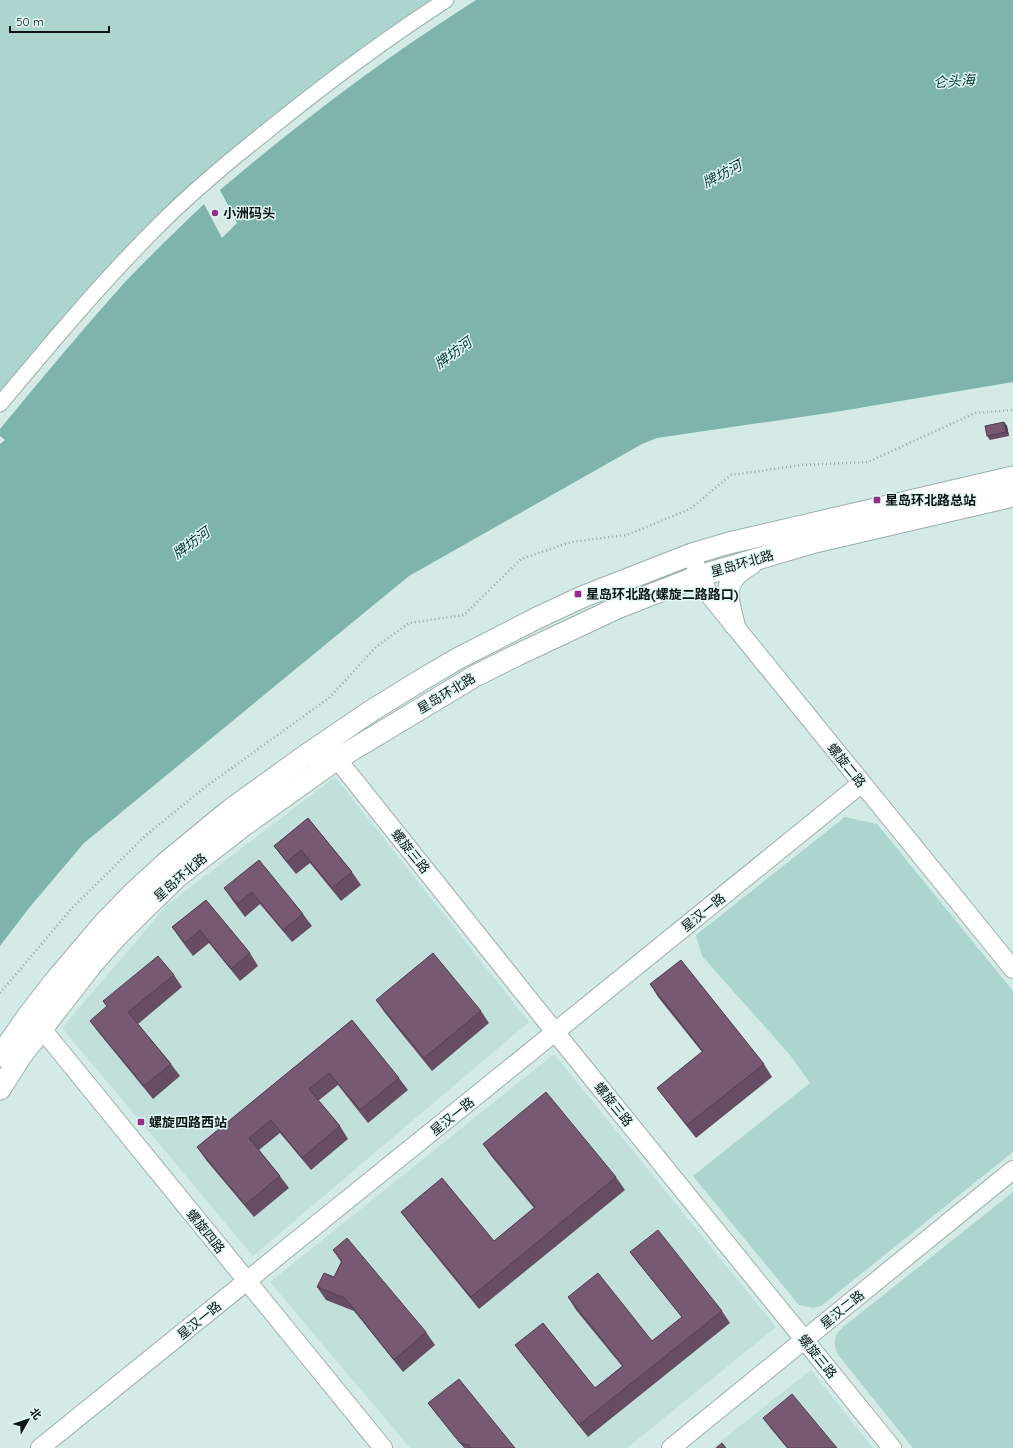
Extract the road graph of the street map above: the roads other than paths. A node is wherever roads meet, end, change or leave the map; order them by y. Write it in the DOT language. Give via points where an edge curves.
graph roads {
  1 [pos="446,0"];
  2 [pos="0,404"];
  3 [pos="1013,477"];
  4 [pos="1013,496"];
  5 [pos="692,554"];
  6 [pos="765,556"];
  7 [pos="699,576"];
  8 [pos="734,624"];
  9 [pos="337,759"];
  10 [pos="862,783"];
  11 [pos="1013,969"];
  12 [pos="34,1023"];
  13 [pos="555,1032"];
  14 [pos="0,1056"];
  15 [pos="0,1088"];
  16 [pos="1013,1170"];
  17 [pos="247,1282"];
  18 [pos="805,1339"];
  19 [pos="40,1448"];
  20 [pos="383,1448"];
  21 [pos="671,1448"];
  22 [pos="892,1448"];
  1 -- 2 [label="street" via="346,69 200,187 116,269"];
  3 -- 5 [label="main road, 星岛环北路" via="729,543"];
  4 -- 6 [label="main road, 星岛环北路"];
  5 -- 7 [label="street, 螺旋二路"];
  5 -- 12 [label="main road, 星岛环北路" via="582,597 463,656 378,707 302,758 230,810 133,893 54,982"];
  6 -- 7 [label="main road, 星岛环北路"];
  6 -- 8 [label="main road" via="740,570 733,577 728,602"];
  7 -- 8 [label="street, 螺旋二路" via="711,597"];
  7 -- 9 [label="main road, 星岛环北路" via="617,608 468,680"];
  8 -- 10 [label="street, 螺旋二路"];
  9 -- 12 [label="main road, 星岛环北路" via="176,878 118,935 68,994"];
  9 -- 13 [label="street, 螺旋三路"];
  10 -- 11 [label="street, 螺旋二路"];
  10 -- 13 [label="street, 星汉一路"];
  12 -- 14 [label="main road, 星岛环北路"];
  12 -- 15 [label="main road, 星岛环北路" via="21,1056"];
  12 -- 17 [label="street, 螺旋四路"];
  13 -- 17 [label="street, 星汉一路"];
  13 -- 18 [label="street, 螺旋三路"];
  16 -- 18 [label="street, 星汉二路"];
  17 -- 19 [label="street, 星汉一路"];
  17 -- 20 [label="street, 螺旋四路"];
  18 -- 21 [label="street, 星汉二路"];
  18 -- 22 [label="street, 螺旋三路"];
}
